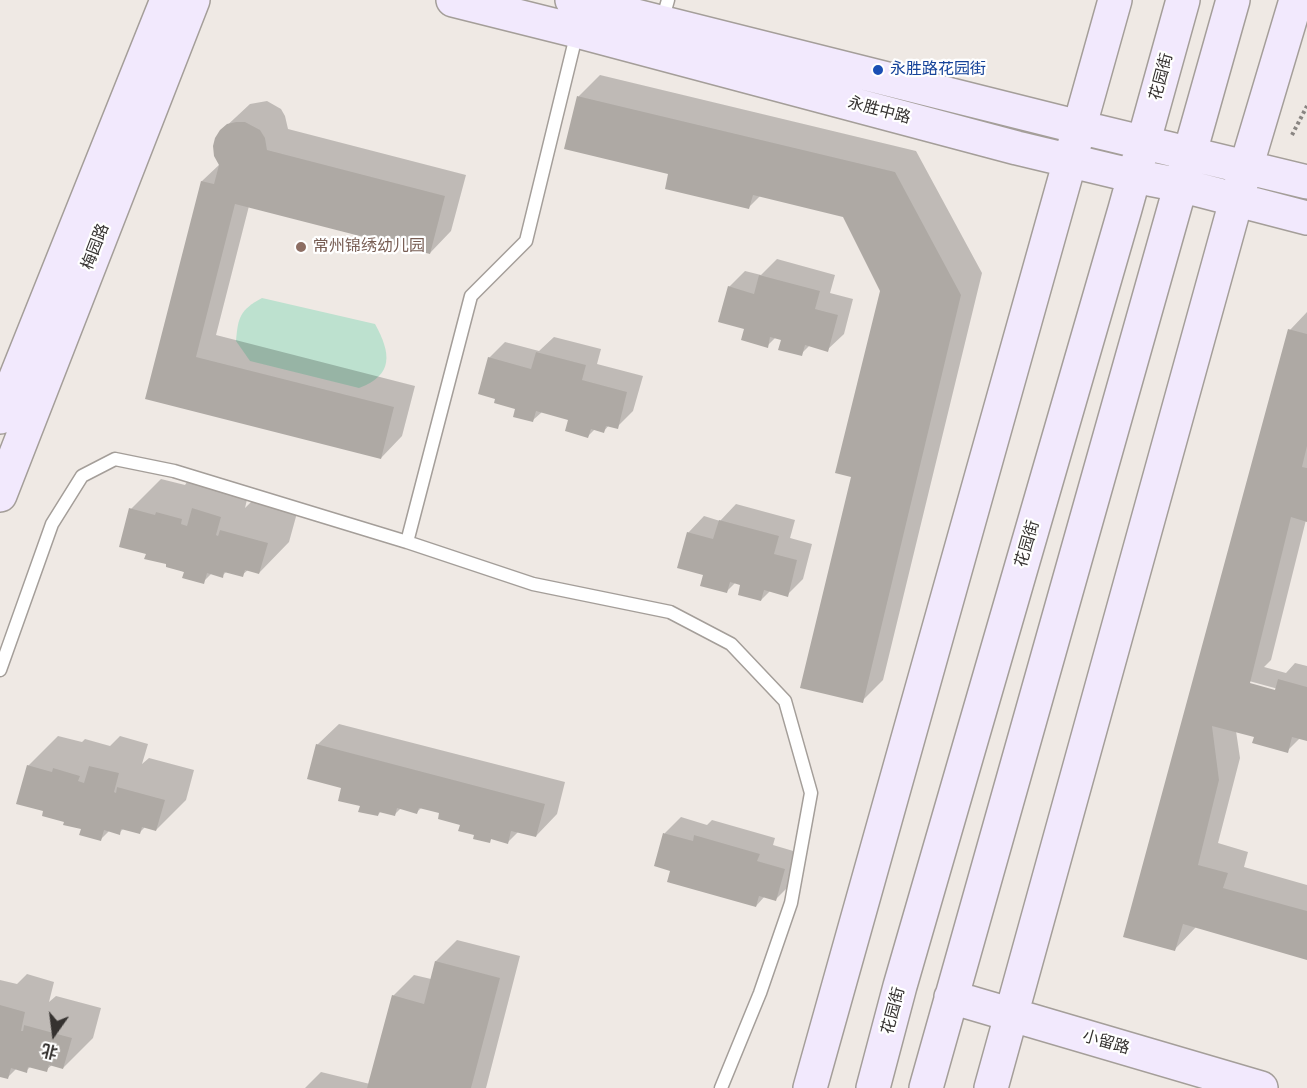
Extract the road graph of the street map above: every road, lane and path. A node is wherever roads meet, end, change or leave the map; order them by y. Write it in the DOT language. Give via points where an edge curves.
graph roads {
  1 [pos="167,0"];
  2 [pos="193,0"];
  3 [pos="453,0"];
  4 [pos="1115,0"];
  5 [pos="1183,0"];
  6 [pos="1233,0"];
  7 [pos="1296,0"];
  8 [pos="610,4"];
  9 [pos="665,11"];
  10 [pos="575,15"];
  11 [pos="1307,106"];
  12 [pos="1079,128"];
  13 [pos="1292,135"];
  14 [pos="1144,142"];
  15 [pos="1190,153"];
  16 [pos="1069,161"];
  17 [pos="1247,167"];
  18 [pos="1134,176"];
  19 [pos="1307,182"];
  20 [pos="1180,185"];
  21 [pos="1236,201"];
  22 [pos="1307,218"];
  23 [pos="0,417"];
  24 [pos="0,495"];
  25 [pos="407,542"];
  26 [pos="0,670"];
  27 [pos="951,998"];
  28 [pos="1012,1016"];
  29 [pos="721,1088"];
  30 [pos="810,1088"];
  31 [pos="873,1088"];
  32 [pos="926,1088"];
  33 [pos="991,1088"];
  34 [pos="1261,1088"];
  1 -- 23 [label="street, 梅园路"];
  2 -- 24 [label="street, 梅园路"];
  3 -- 10 [label="street, 永胜中路"];
  4 -- 12 [label="street"];
  5 -- 14 [label="street, 花园街"];
  6 -- 15 [label="street"];
  7 -- 17 [label="street"];
  8 -- 9 [label="street, 永胜中路"];
  8 -- 10 [label="street, 永胜中路"];
  9 -- 12 [label="street, 永胜中路"];
  10 -- 16 [label="street, 永胜中路"];
  10 -- 25 [label="lane" via="526,241 471,296"];
  11 -- 13 [label="path"];
  12 -- 14 [label="street, 永胜中路"];
  12 -- 16 [label="street"];
  14 -- 15 [label="street, 永胜中路"];
  14 -- 18 [label="street, 花园街"];
  15 -- 17 [label="street, 永胜中路"];
  15 -- 20 [label="street"];
  16 -- 18 [label="street, 永胜中路"];
  16 -- 30 [label="street"];
  17 -- 19 [label="street, 永胜中路"];
  17 -- 21 [label="street"];
  18 -- 20 [label="street, 永胜中路"];
  18 -- 31 [label="street, 花园街"];
  20 -- 21 [label="street, 永胜中路"];
  20 -- 27 [label="street"];
  21 -- 22 [label="street, 永胜中路"];
  21 -- 28 [label="street"];
  25 -- 26 [label="lane" via="174,471 115,459 82,476 52,524"];
  25 -- 29 [label="lane" via="533,585 670,612 731,644 784,701 811,793 791,903"];
  27 -- 28 [label="street, 小留路"];
  27 -- 32 [label="street"];
  28 -- 33 [label="street"];
  28 -- 34 [label="street, 小留路"];
}
